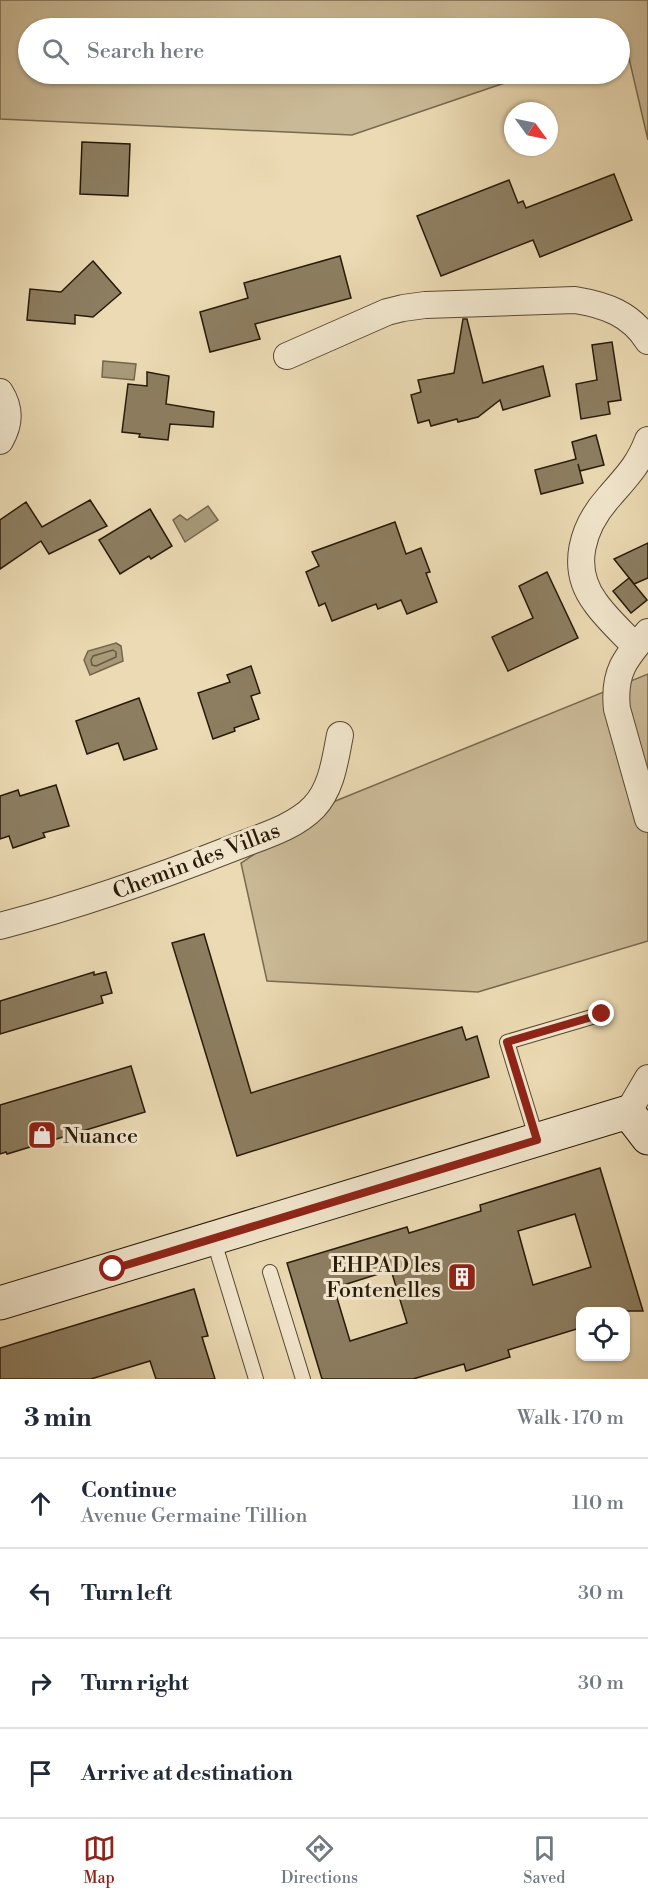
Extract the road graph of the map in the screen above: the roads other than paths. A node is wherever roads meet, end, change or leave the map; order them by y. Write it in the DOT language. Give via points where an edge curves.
graph roads {
  1 [pos="648,341"];
  2 [pos="287,356"];
  3 [pos="0,392"];
  4 [pos="648,440"];
  5 [pos="0,441"];
  6 [pos="642,639"];
  7 [pos="340,735"];
  8 [pos="648,819"];
  9 [pos="0,926"];
  10 [pos="602,1014"];
  11 [pos="648,1078"];
  12 [pos="628,1112"];
  13 [pos="648,1138"];
  14 [pos="537,1140"];
  15 [pos="213,1238"];
  16 [pos="270,1272"];
  17 [pos="0,1304"];
  18 [pos="256,1379"];
  19 [pos="303,1379"];
  1 -- 2 [label="street" via="623,314 575,300 425,305 387,312"];
  3 -- 5 [label="street" via="9,417"];
  4 -- 6 [label="street" via="631,473 594,515 580,554 586,588 595,602"];
  6 -- 8 [label="street" via="620,669 615,694"];
  7 -- 9 [label="street, Chemin des Villas" via="327,788 304,816 129,888"];
  10 -- 14 [label="lane" via="507,1042"];
  11 -- 12 [label="street"];
  12 -- 13 [label="street"];
  12 -- 14 [label="street"];
  14 -- 15 [label="street"];
  15 -- 17 [label="street"];
  15 -- 18 [label="lane"];
  16 -- 19 [label="lane"];
}
